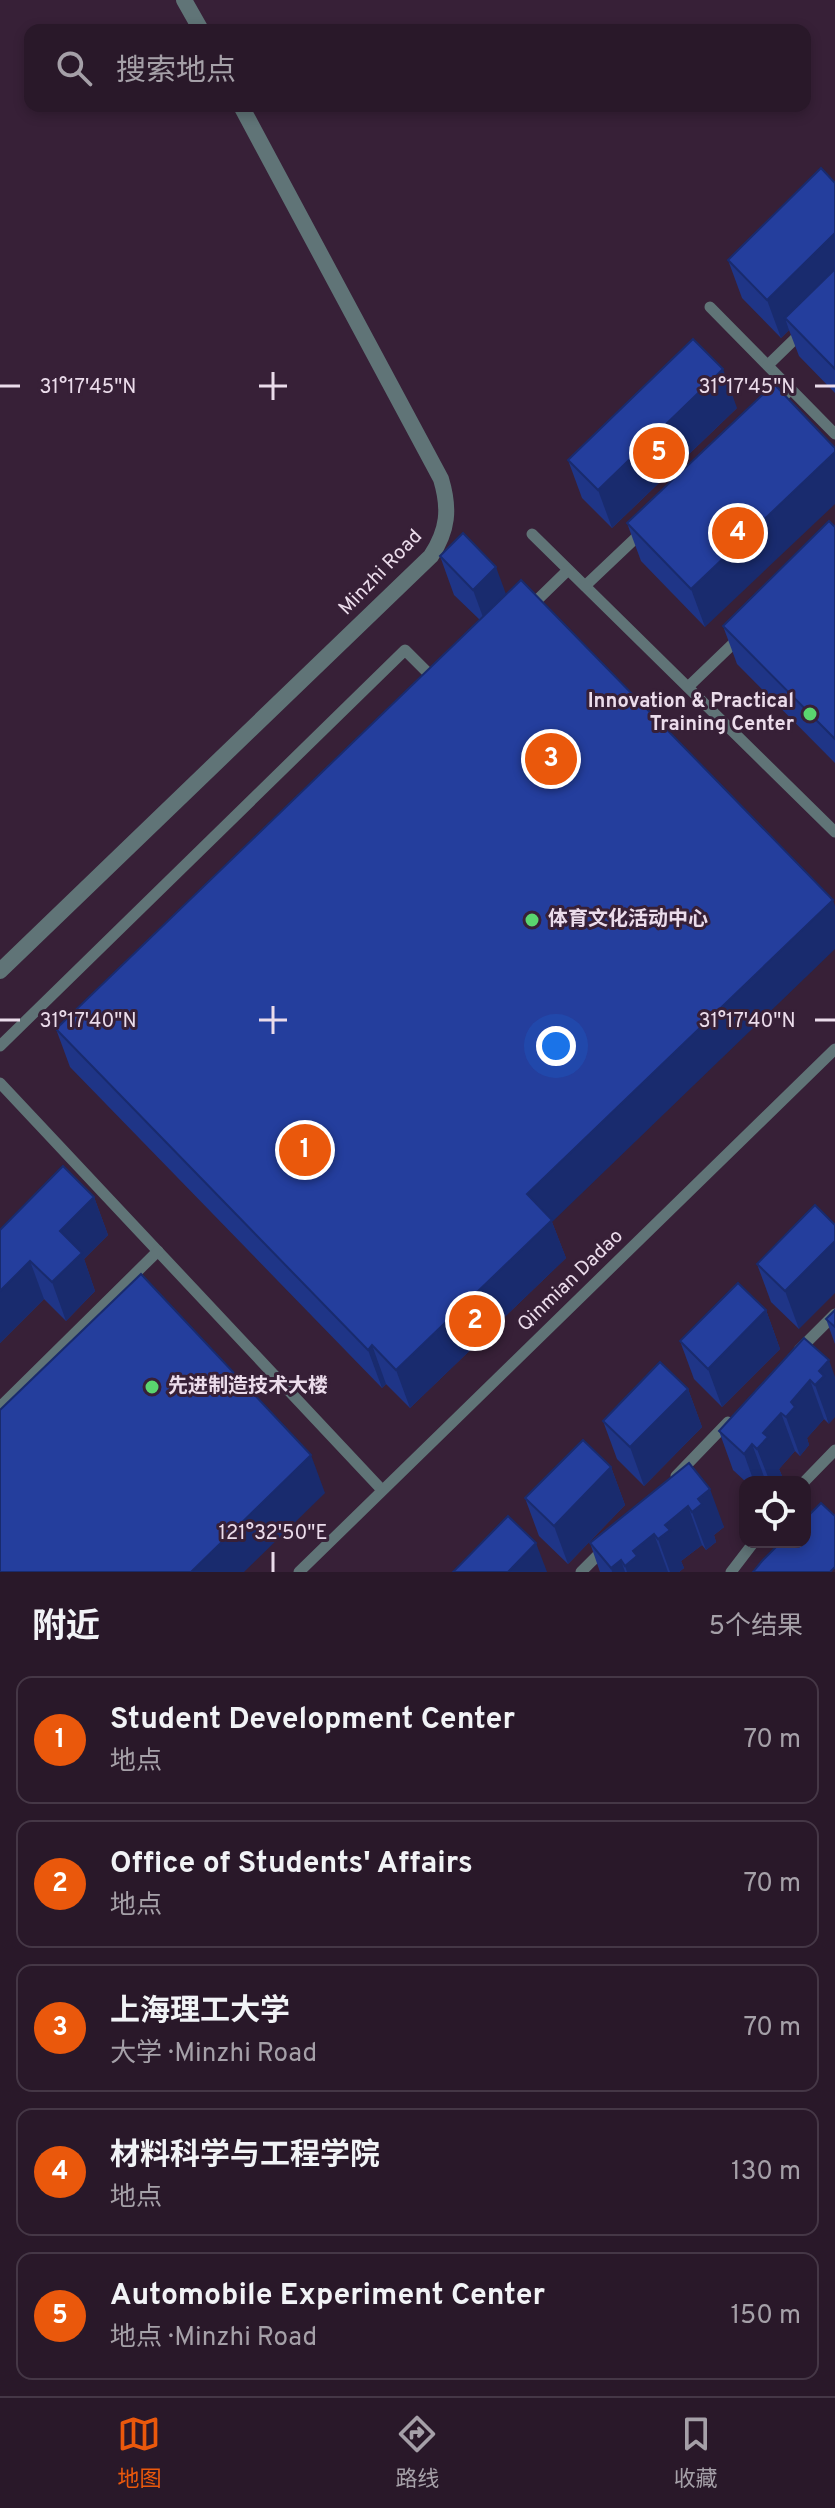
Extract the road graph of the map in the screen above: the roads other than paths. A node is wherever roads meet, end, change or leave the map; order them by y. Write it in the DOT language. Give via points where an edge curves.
graph roads {
  1 [pos="184,0"];
  2 [pos="198,24"];
  3 [pos="244,112"];
  4 [pos="710,307"];
  5 [pos="813,322"];
  6 [pos="768,365"];
  7 [pos="791,389"];
  8 [pos="768,411"];
  9 [pos="835,434"];
  10 [pos="654,521"];
  11 [pos="532,534"];
  12 [pos="568,570"];
  13 [pos="585,586"];
  14 [pos="523,613"];
  15 [pos="745,632"];
  16 [pos="688,687"];
  17 [pos="445,690"];
  18 [pos="835,832"];
  19 [pos="0,971"];
  20 [pos="0,1046"];
  21 [pos="835,1049"];
  22 [pos="0,1083"];
  23 [pos="158,1251"];
  24 [pos="835,1314"];
  25 [pos="789,1360"];
  26 [pos="0,1407"];
  27 [pos="733,1417"];
  28 [pos="835,1450"];
  29 [pos="810,1476"];
  30 [pos="667,1485"];
  31 [pos="382,1490"];
  32 [pos="613,1539"];
  33 [pos="749,1548"];
  34 [pos="299,1572"];
  35 [pos="581,1572"];
  36 [pos="731,1572"];
  1 -- 2 [label="street"];
  3 -- 19 [label="street, Minzhi Road" via="441,479 448,517 443,538 431,556"];
  4 -- 6 [label="lane"];
  5 -- 6 [label="lane"];
  6 -- 7 [label="lane"];
  7 -- 8 [label="lane"];
  7 -- 9 [label="lane"];
  10 -- 13 [label="lane"];
  11 -- 12 [label="lane"];
  12 -- 13 [label="lane"];
  12 -- 14 [label="lane"];
  13 -- 16 [label="lane"];
  15 -- 16 [label="lane"];
  16 -- 18 [label="lane"];
  17 -- 20 [label="lane" via="405,650"];
  21 -- 31 [label="lane, Qinmian Dadao"];
  22 -- 23 [label="lane"];
  23 -- 26 [label="lane"];
  23 -- 31 [label="lane"];
  24 -- 25 [label="lane"];
  27 -- 30 [label="lane"];
  28 -- 29 [label="lane"];
  31 -- 34 [label="lane, Qinmian Dadao"];
  32 -- 35 [label="lane"];
  33 -- 36 [label="lane"];
}
